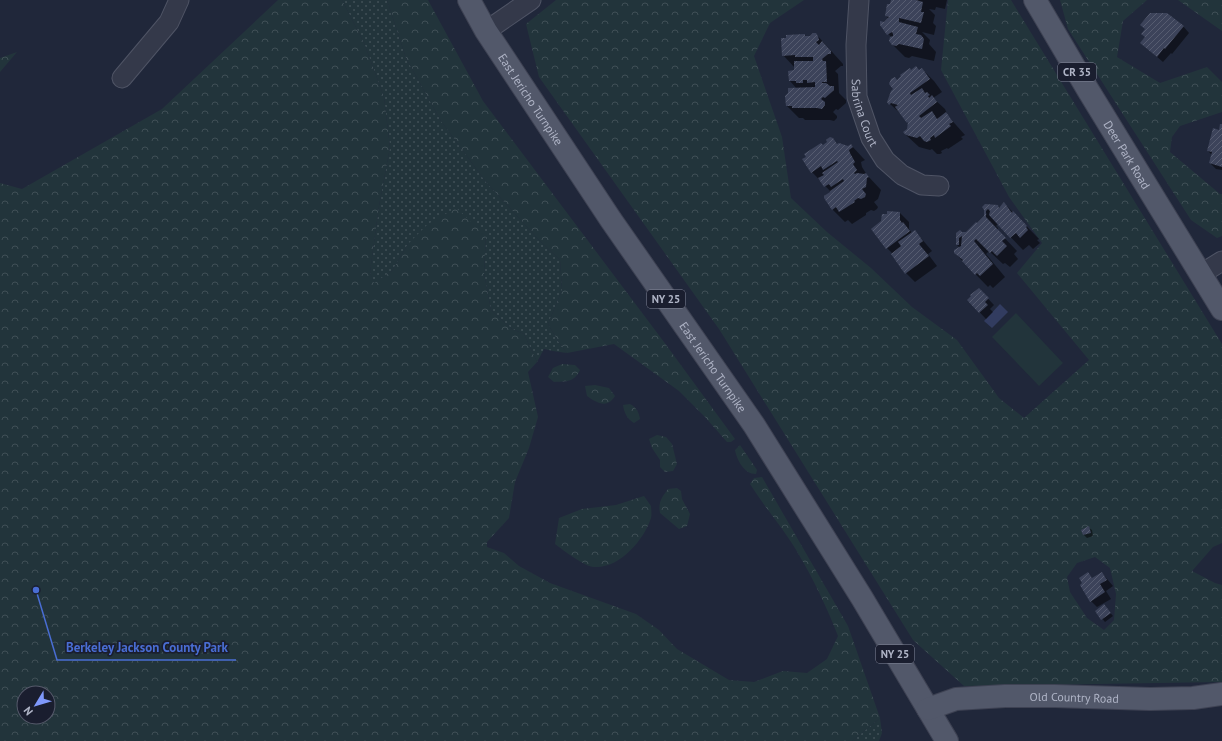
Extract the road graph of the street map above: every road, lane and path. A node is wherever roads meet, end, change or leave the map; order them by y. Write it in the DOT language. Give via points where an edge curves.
graph roads {
  1 [pos="179,0"];
  2 [pos="469,0"];
  3 [pos="531,0"];
  4 [pos="859,0"];
  5 [pos="1035,0"];
  6 [pos="486,31"];
  7 [pos="122,78"];
  8 [pos="939,186"];
  9 [pos="1222,261"];
  10 [pos="1201,274"];
  11 [pos="1222,309"];
  12 [pos="1222,694"];
  13 [pos="928,709"];
  14 [pos="947,741"];
  1 -- 7 [label="street" via="169,22"];
  2 -- 6 [label="main road, East Jericho Turnpike / NY 25"];
  3 -- 6 [label="street"];
  4 -- 8 [label="street, Sabrina Court" via="856,45 857,97 871,138 885,160 902,175 922,185"];
  5 -- 10 [label="main road, Deer Park Road / CR 35"];
  6 -- 13 [label="main road, East Jericho Turnpike / NY 25" via="610,220 754,425"];
  9 -- 10 [label="street"];
  10 -- 11 [label="main road, Deer Park Road / CR 35"];
  12 -- 13 [label="main road, Old Country Road" via="1157,699 1005,696 956,699"];
  13 -- 14 [label="main road, East Jericho Turnpike / NY 25"];
}
